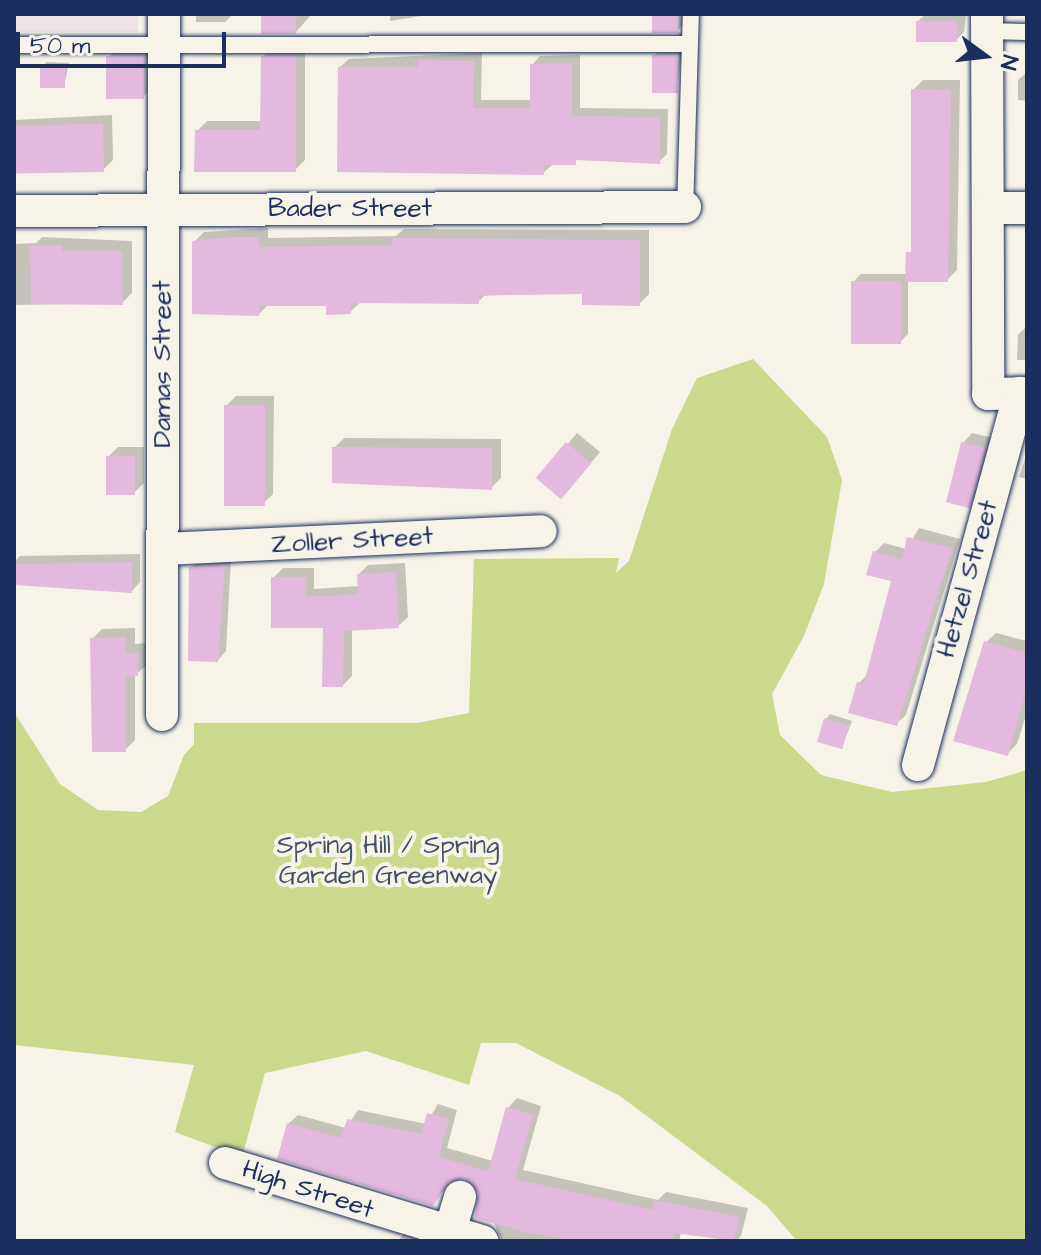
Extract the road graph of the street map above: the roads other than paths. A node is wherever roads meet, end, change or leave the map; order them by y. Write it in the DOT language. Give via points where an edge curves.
graph roads {
  1 [pos="691,14"];
  2 [pos="987,23"];
  3 [pos="164,29"];
  4 [pos="1027,32"];
  5 [pos="690,44"];
  6 [pos="14,45"];
  7 [pos="988,208"];
  8 [pos="1027,208"];
  9 [pos="162,210"];
  10 [pos="14,211"];
  11 [pos="685,212"];
  12 [pos="1024,393"];
  13 [pos="541,531"];
  14 [pos="164,549"];
  15 [pos="162,715"];
  16 [pos="918,765"];
  17 [pos="225,1163"];
  18 [pos="460,1197"];
  19 [pos="448,1238"];
  20 [pos="482,1241"];
  1 -- 5 [label="lane"];
  2 -- 4 [label="lane"];
  2 -- 7 [label="street"];
  3 -- 5 [label="lane"];
  3 -- 6 [label="lane"];
  3 -- 9 [label="street, Damas Street"];
  5 -- 11 [label="lane"];
  7 -- 8 [label="street"];
  7 -- 12 [label="street" via="988,394"];
  9 -- 10 [label="street, Bader Street"];
  9 -- 11 [label="street, Bader Street"];
  9 -- 14 [label="street, Damas Street"];
  12 -- 16 [label="street, Hetzel Street"];
  13 -- 14 [label="street, Zoller Street"];
  14 -- 15 [label="street, Damas Street"];
  17 -- 19 [label="street, High Street"];
  18 -- 19 [label="street"];
  19 -- 20 [label="street, High Street"];
}
